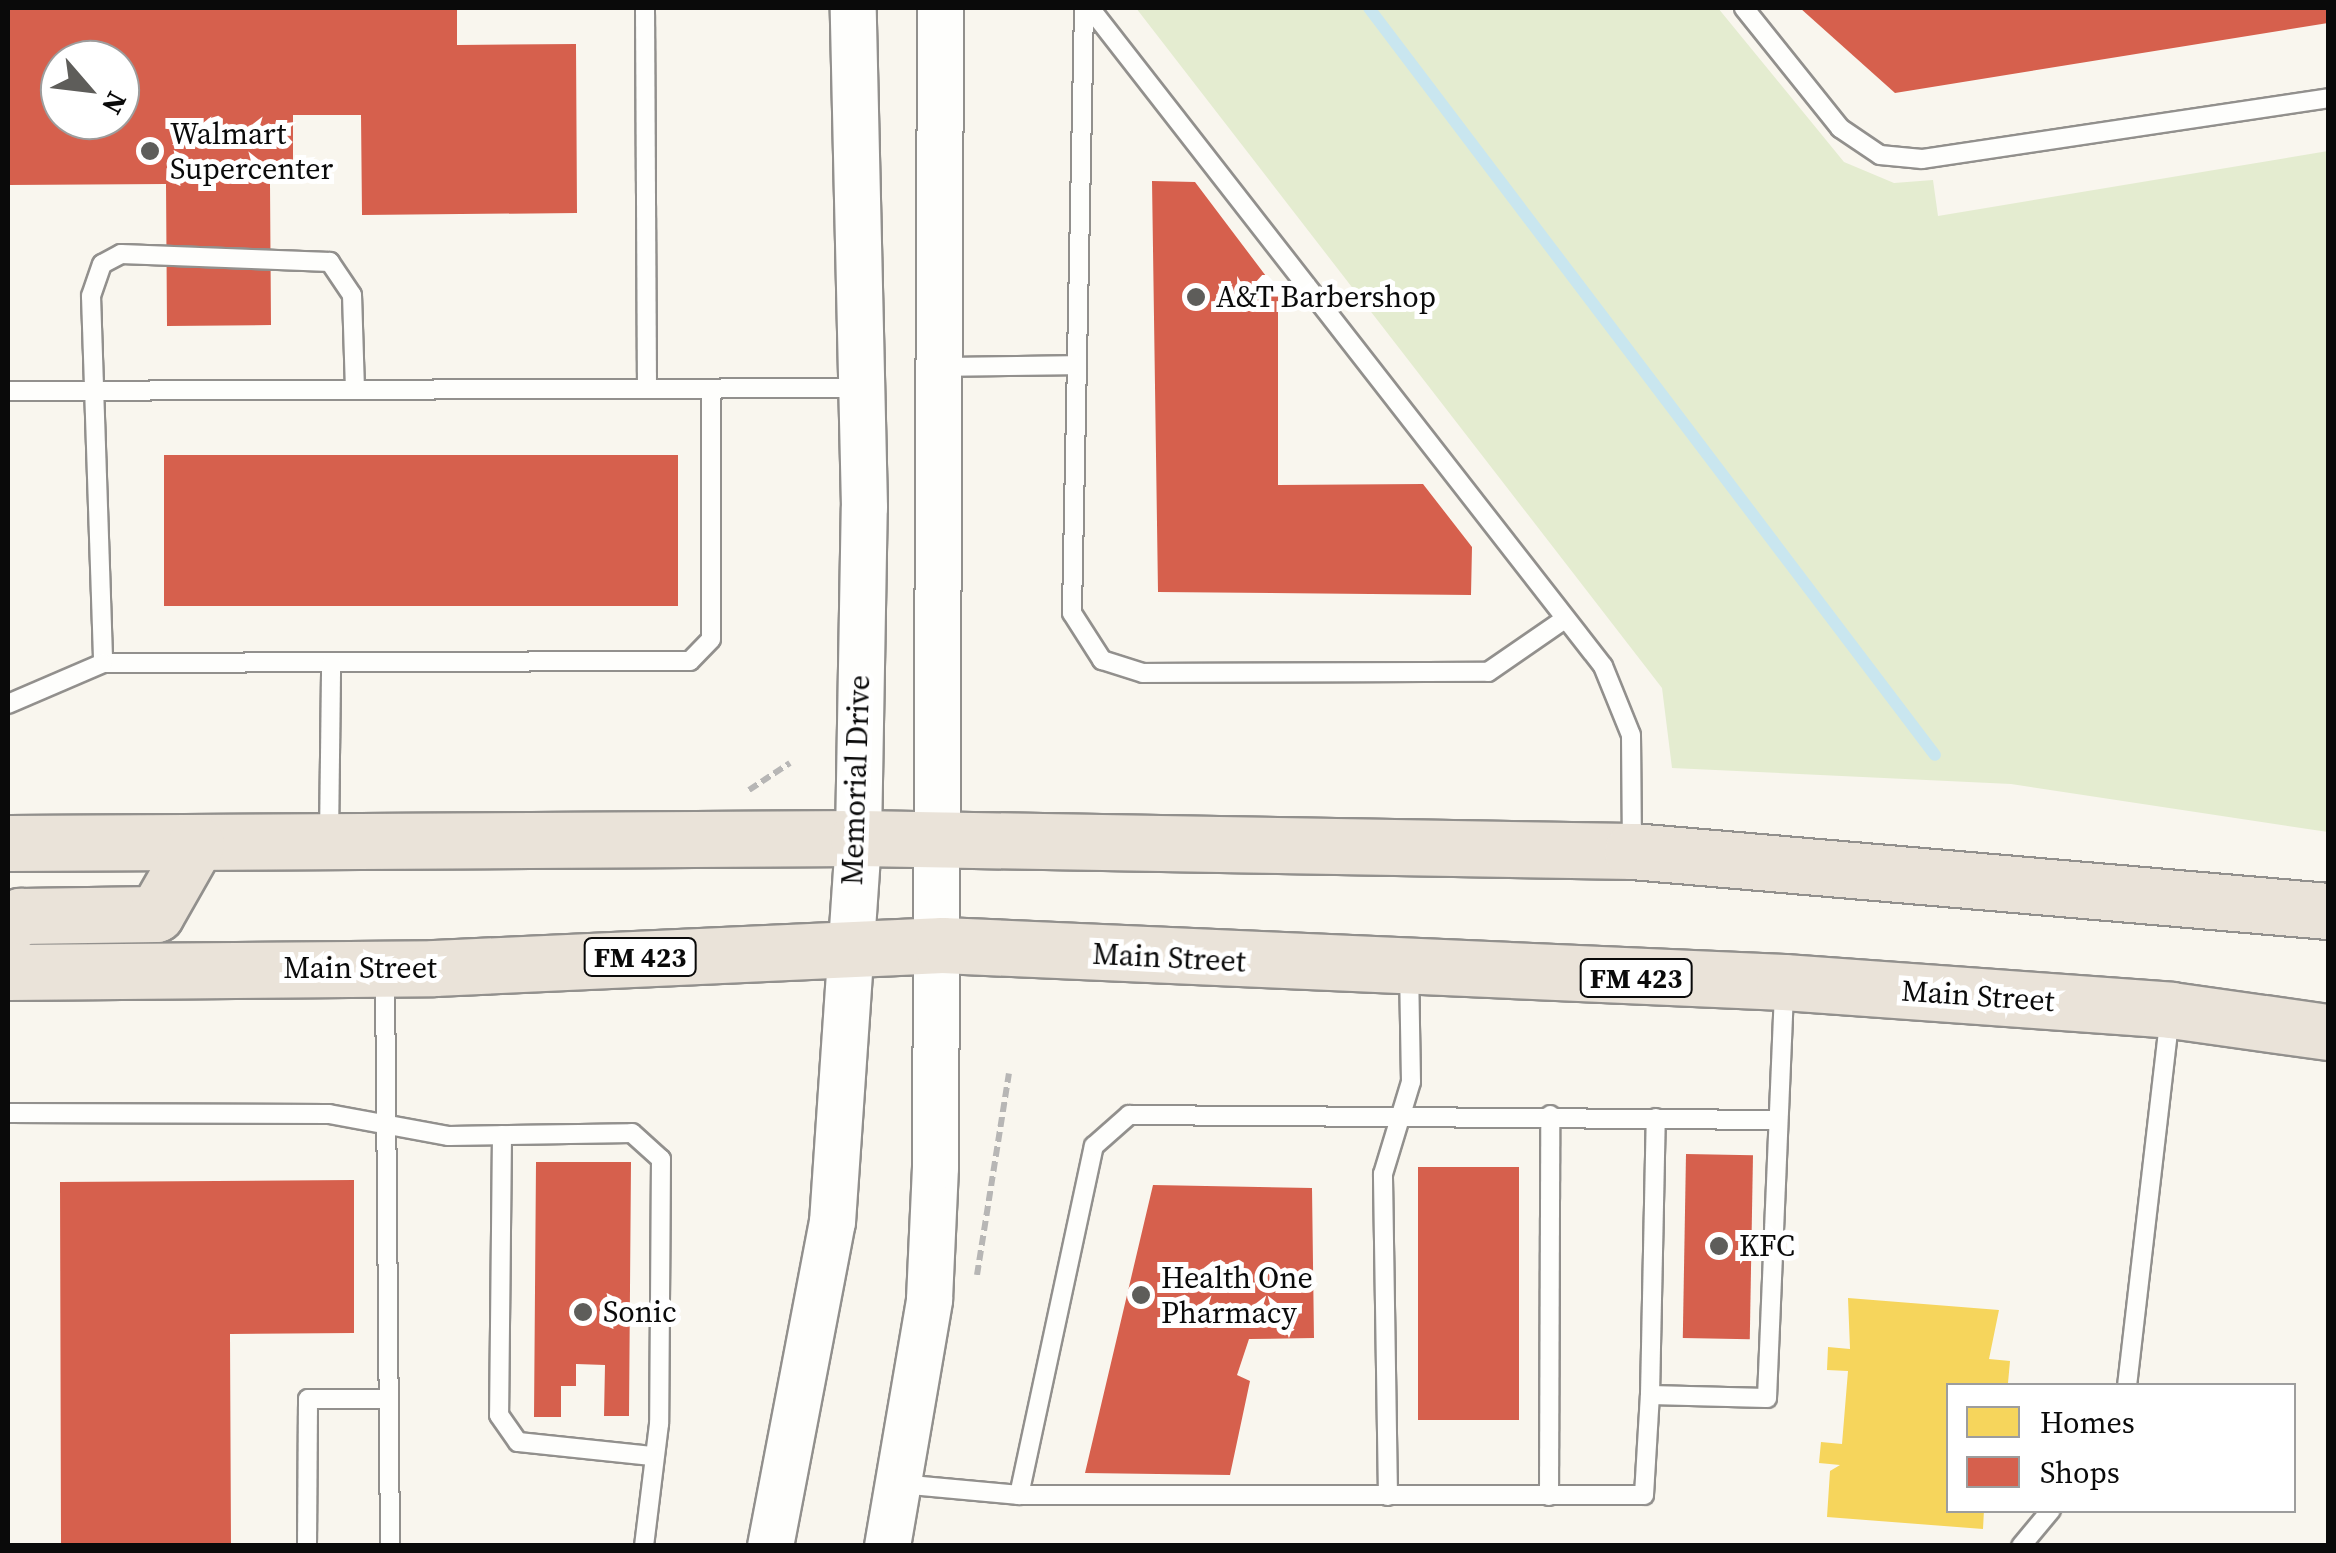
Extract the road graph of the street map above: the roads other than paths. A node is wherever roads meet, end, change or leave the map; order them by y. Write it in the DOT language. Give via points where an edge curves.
graph roads {
  1 [pos="645,8"];
  2 [pos="853,8"];
  3 [pos="940,8"];
  4 [pos="1087,8"];
  5 [pos="1744,8"];
  6 [pos="2328,98"];
  7 [pos="1077,365"];
  8 [pos="940,367"];
  9 [pos="647,387"];
  10 [pos="856,388"];
  11 [pos="355,390"];
  12 [pos="8,391"];
  13 [pos="95,392"];
  14 [pos="711,394"];
  15 [pos="1562,621"];
  16 [pos="103,663"];
  17 [pos="331,664"];
  18 [pos="8,704"];
  19 [pos="858,838"];
  20 [pos="943,840"];
  21 [pos="8,843"];
  22 [pos="196,844"];
  23 [pos="329,845"];
  24 [pos="1632,852"];
  25 [pos="2328,911"];
  26 [pos="8,926"];
  27 [pos="942,945"];
  28 [pos="846,946"];
  29 [pos="385,968"];
  30 [pos="8,972"];
  31 [pos="1409,972"];
  32 [pos="1784,982"];
  33 [pos="2171,1010"];
  34 [pos="2328,1032"];
  35 [pos="8,1113"];
  36 [pos="1400,1115"];
  37 [pos="1550,1115"];
  38 [pos="1656,1118"];
  39 [pos="1777,1120"];
  40 [pos="386,1124"];
  41 [pos="502,1136"];
  42 [pos="2127,1383"];
  43 [pos="1650,1396"];
  44 [pos="389,1399"];
  45 [pos="652,1456"];
  46 [pos="900,1484"];
  47 [pos="1018,1495"];
  48 [pos="1388,1496"];
  49 [pos="1548,1496"];
  50 [pos="2049,1513"];
  51 [pos="306,1546"];
  52 [pos="390,1546"];
  53 [pos="644,1546"];
  54 [pos="770,1546"];
  55 [pos="887,1546"];
  56 [pos="2022,1546"];
  1 -- 9 [label="lane"];
  2 -- 10 [label="street, Memorial Drive"];
  3 -- 8 [label="street"];
  4 -- 7 [label="lane"];
  4 -- 15 [label="lane"];
  5 -- 6 [label="lane" via="1840,128 1880,155 1922,159"];
  7 -- 8 [label="lane"];
  7 -- 15 [label="lane" via="1072,613 1102,660 1143,673 1488,672"];
  8 -- 20 [label="street"];
  9 -- 11 [label="lane"];
  9 -- 14 [label="lane"];
  10 -- 14 [label="lane"];
  10 -- 19 [label="street, Memorial Drive" via="864,506"];
  11 -- 13 [label="lane"];
  11 -- 13 [label="lane" via="352,295 330,262 121,254 93,277"];
  12 -- 13 [label="lane"];
  13 -- 16 [label="lane"];
  14 -- 17 [label="lane" via="710,639 690,661"];
  15 -- 24 [label="lane" via="1624,702"];
  16 -- 17 [label="lane"];
  16 -- 18 [label="lane"];
  17 -- 23 [label="lane"];
  19 -- 20 [label="main road"];
  19 -- 23 [label="main road"];
  19 -- 28 [label="street, Memorial Drive"];
  20 -- 24 [label="main road"];
  20 -- 27 [label="street"];
  21 -- 22 [label="main road"];
  22 -- 23 [label="main road"];
  22 -- 26 [label="main road" via="156,914 20,916"];
  24 -- 25 [label="main road"];
  27 -- 28 [label="main road, Main Street / FM 423"];
  27 -- 31 [label="main road, Main Street / FM 423"];
  27 -- 46 [label="street" via="929,1299"];
  28 -- 29 [label="main road, Main Street / FM 423"];
  28 -- 54 [label="street, Memorial Drive" via="832,1222"];
  29 -- 30 [label="main road, Main Street / FM 423"];
  29 -- 40 [label="lane"];
  31 -- 32 [label="main road, Main Street / FM 423"];
  31 -- 36 [label="lane" via="1410,1082"];
  32 -- 33 [label="main road, Main Street / FM 423"];
  32 -- 39 [label="lane"];
  33 -- 34 [label="main road, Main Street / FM 423"];
  33 -- 42 [label="lane"];
  35 -- 40 [label="lane" via="329,1114"];
  36 -- 37 [label="lane"];
  36 -- 47 [label="lane" via="1128,1115 1094,1146"];
  36 -- 48 [label="lane" via="1384,1174"];
  37 -- 38 [label="lane"];
  37 -- 49 [label="lane"];
  38 -- 39 [label="lane"];
  38 -- 43 [label="lane"];
  39 -- 43 [label="lane" via="1767,1398"];
  40 -- 41 [label="lane"];
  40 -- 44 [label="lane"];
  41 -- 45 [label="lane" via="499,1416 518,1442"];
  41 -- 45 [label="lane" via="632,1133 661,1158"];
  43 -- 49 [label="lane" via="1644,1495"];
  44 -- 51 [label="lane" via="308,1398"];
  44 -- 52 [label="lane"];
  45 -- 53 [label="lane"];
  46 -- 47 [label="lane"];
  46 -- 55 [label="street"];
  47 -- 48 [label="lane"];
  48 -- 49 [label="lane"];
  50 -- 56 [label="lane"];
}
